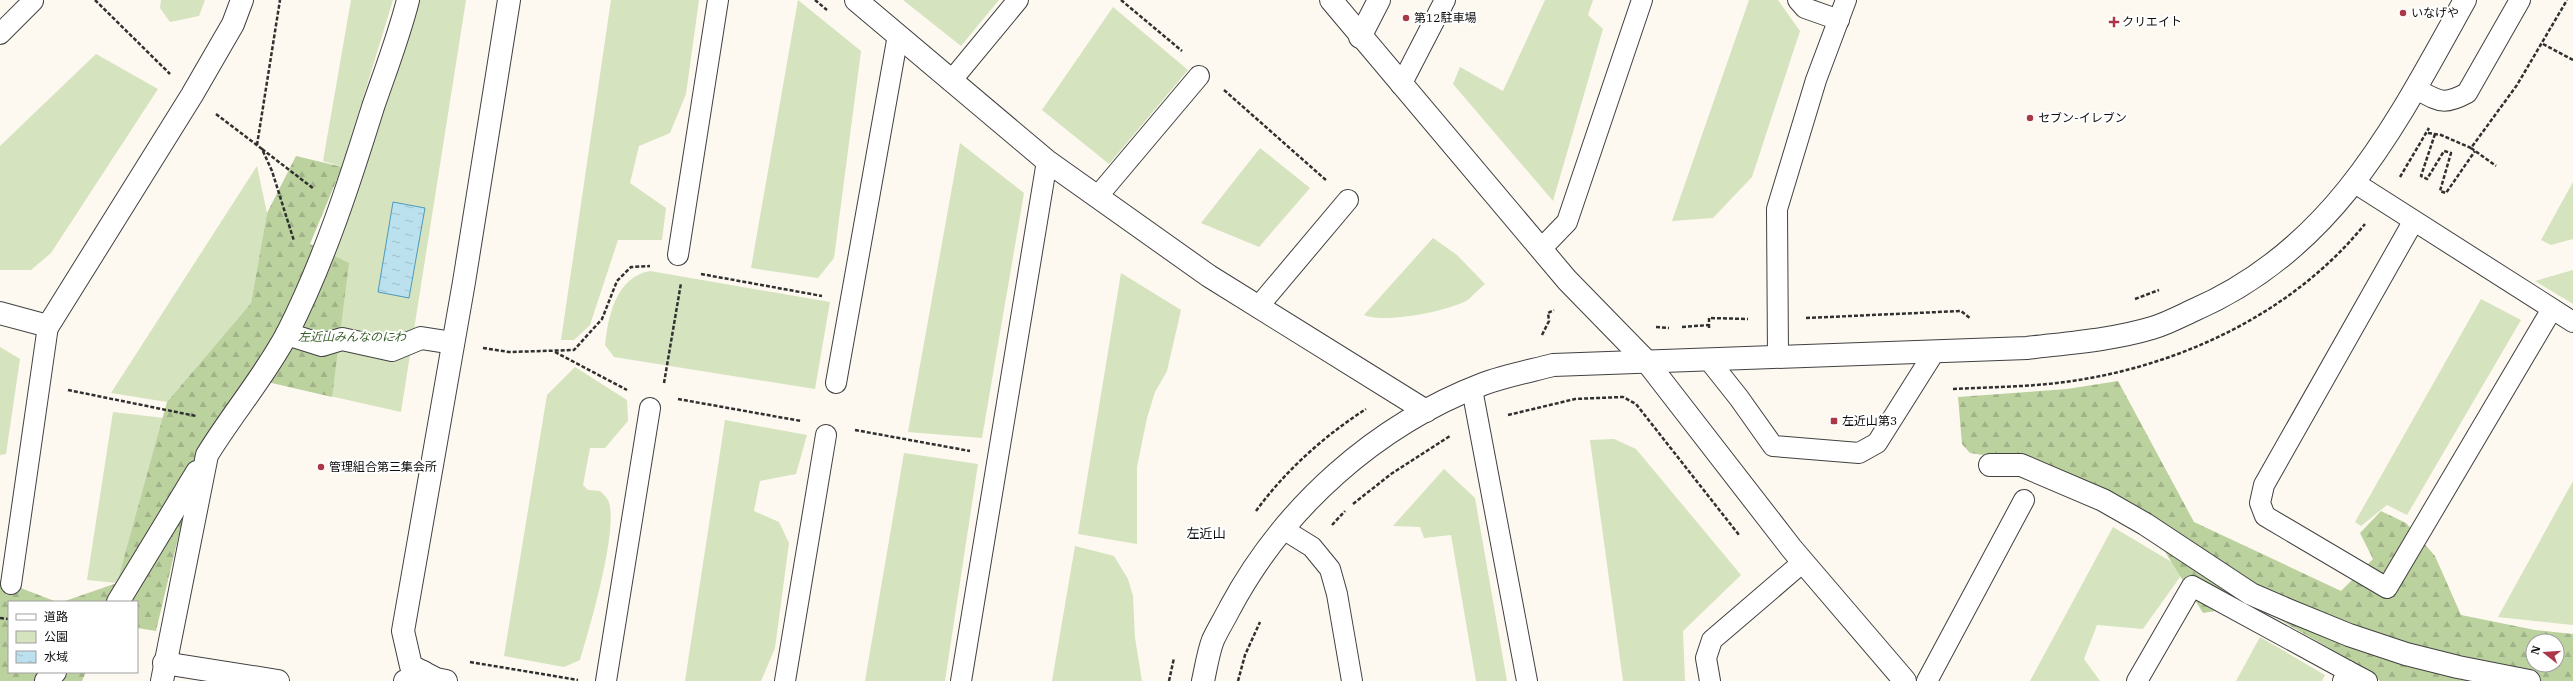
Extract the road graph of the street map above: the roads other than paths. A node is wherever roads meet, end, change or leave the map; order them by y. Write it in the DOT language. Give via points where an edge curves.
graph roads {
  1 [pos="242,0"];
  2 [pos="408,0"];
  3 [pos="509,0"];
  4 [pos="718,0"];
  5 [pos="856,0"];
  6 [pos="1018,0"];
  7 [pos="1331,0"];
  8 [pos="1379,0"];
  9 [pos="1445,0"];
  10 [pos="1642,0"];
  11 [pos="1798,0"];
  12 [pos="1846,0"];
  13 [pos="2466,0"];
  14 [pos="2520,0"];
  15 [pos="33,1"];
  16 [pos="1839,20"];
  17 [pos="0,34"];
  18 [pos="898,35"];
  19 [pos="1360,37"];
  20 [pos="1199,76"];
  21 [pos="951,81"];
  22 [pos="1401,85"];
  23 [pos="2416,89"];
  24 [pos="1047,161"];
  25 [pos="2354,183"];
  26 [pos="1097,197"];
  27 [pos="1348,200"];
  28 [pos="2413,222"];
  29 [pos="1541,249"];
  30 [pos="681,263"];
  31 [pos="1258,307"];
  32 [pos="2552,309"];
  33 [pos="0,312"];
  34 [pos="2573,322"];
  35 [pos="48,326"];
  36 [pos="287,334"];
  37 [pos="453,343"];
  38 [pos="1935,351"];
  39 [pos="1778,356"];
  40 [pos="1708,359"];
  41 [pos="1647,362"];
  42 [pos="836,383"];
  43 [pos="1472,389"];
  44 [pos="656,402"];
  45 [pos="1426,411"];
  46 [pos="826,435"];
  47 [pos="207,455"];
  48 [pos="1990,465"];
  49 [pos="2024,500"];
  50 [pos="1282,529"];
  51 [pos="1803,562"];
  52 [pos="11,584"];
  53 [pos="119,601"];
  54 [pos="163,672"];
  55 [pos="54,673"];
  56 [pos="2346,676"];
  57 [pos="414,677"];
  58 [pos="46,681"];
  59 [pos="278,681"];
  60 [pos="446,681"];
  61 [pos="606,681"];
  62 [pos="785,681"];
  63 [pos="961,681"];
  64 [pos="1203,681"];
  65 [pos="1352,681"];
  66 [pos="1528,681"];
  67 [pos="1710,681"];
  68 [pos="1905,681"];
  69 [pos="1927,681"];
  70 [pos="2137,681"];
  71 [pos="2367,681"];
  72 [pos="2529,681"];
  1 -- 35 [label="street" via="233,24 192,95"];
  2 -- 36 [label="street" via="342,205"];
  3 -- 37 [label="street"];
  4 -- 30 [label="lane"];
  5 -- 18 [label="street"];
  6 -- 21 [label="lane"];
  7 -- 19 [label="street"];
  8 -- 19 [label="street"];
  9 -- 22 [label="lane"];
  10 -- 29 [label="lane" via="1567,222"];
  11 -- 16 [label="lane" via="1805,8"];
  12 -- 16 [label="lane"];
  13 -- 23 [label="street"];
  14 -- 23 [label="lane" via="2467,93 2441,103"];
  15 -- 17 [label="lane"];
  16 -- 39 [label="lane" via="1816,80 1777,209"];
  18 -- 21 [label="street"];
  18 -- 42 [label="lane"];
  19 -- 22 [label="street"];
  20 -- 26 [label="lane"];
  21 -- 24 [label="street"];
  22 -- 29 [label="street"];
  23 -- 25 [label="street" via="2385,140"];
  24 -- 26 [label="street"];
  24 -- 63 [label="lane"];
  25 -- 28 [label="lane"];
  25 -- 38 [label="street" via="2316,226 2269,269 2212,302 2153,328 2027,348"];
  26 -- 31 [label="street" via="1209,276"];
  27 -- 31 [label="lane"];
  28 -- 32 [label="lane"];
  28 -- 32 [label="lane" via="2264,484 2260,503 2265,516 2387,588"];
  29 -- 41 [label="street"];
  31 -- 45 [label="street"];
  32 -- 34 [label="lane"];
  33 -- 35 [label="street"];
  35 -- 52 [label="lane"];
  36 -- 37 [label="street" via="322,345 342,339 392,350 421,338"];
  36 -- 47 [label="street" via="251,393 227,423"];
  37 -- 57 [label="street" via="403,631"];
  38 -- 39 [label="street"];
  38 -- 40 [label="lane" via="1877,443 1859,453 1773,446"];
  39 -- 40 [label="street"];
  40 -- 41 [label="street"];
  41 -- 43 [label="street" via="1553,365"];
  41 -- 51 [label="street"];
  43 -- 45 [label="street"];
  43 -- 66 [label="lane"];
  44 -- 61 [label="lane"];
  45 -- 50 [label="street" via="1375,442 1324,484"];
  46 -- 62 [label="lane"];
  47 -- 53 [label="street"];
  47 -- 54 [label="street"];
  48 -- 72 [label="street" via="2021,465 2104,500 2251,594 2349,635 2406,654"];
  49 -- 69 [label="lane"];
  50 -- 64 [label="street" via="1245,579 1213,640"];
  50 -- 65 [label="lane" via="1312,547 1330,569 1337,594"];
  51 -- 67 [label="lane" via="1712,640 1706,658"];
  51 -- 68 [label="street"];
  54 -- 59 [label="street"];
  55 -- 58 [label="street"];
  56 -- 70 [label="lane" via="2192,586"];
  56 -- 71 [label="lane"];
  57 -- 60 [label="street"];
}
